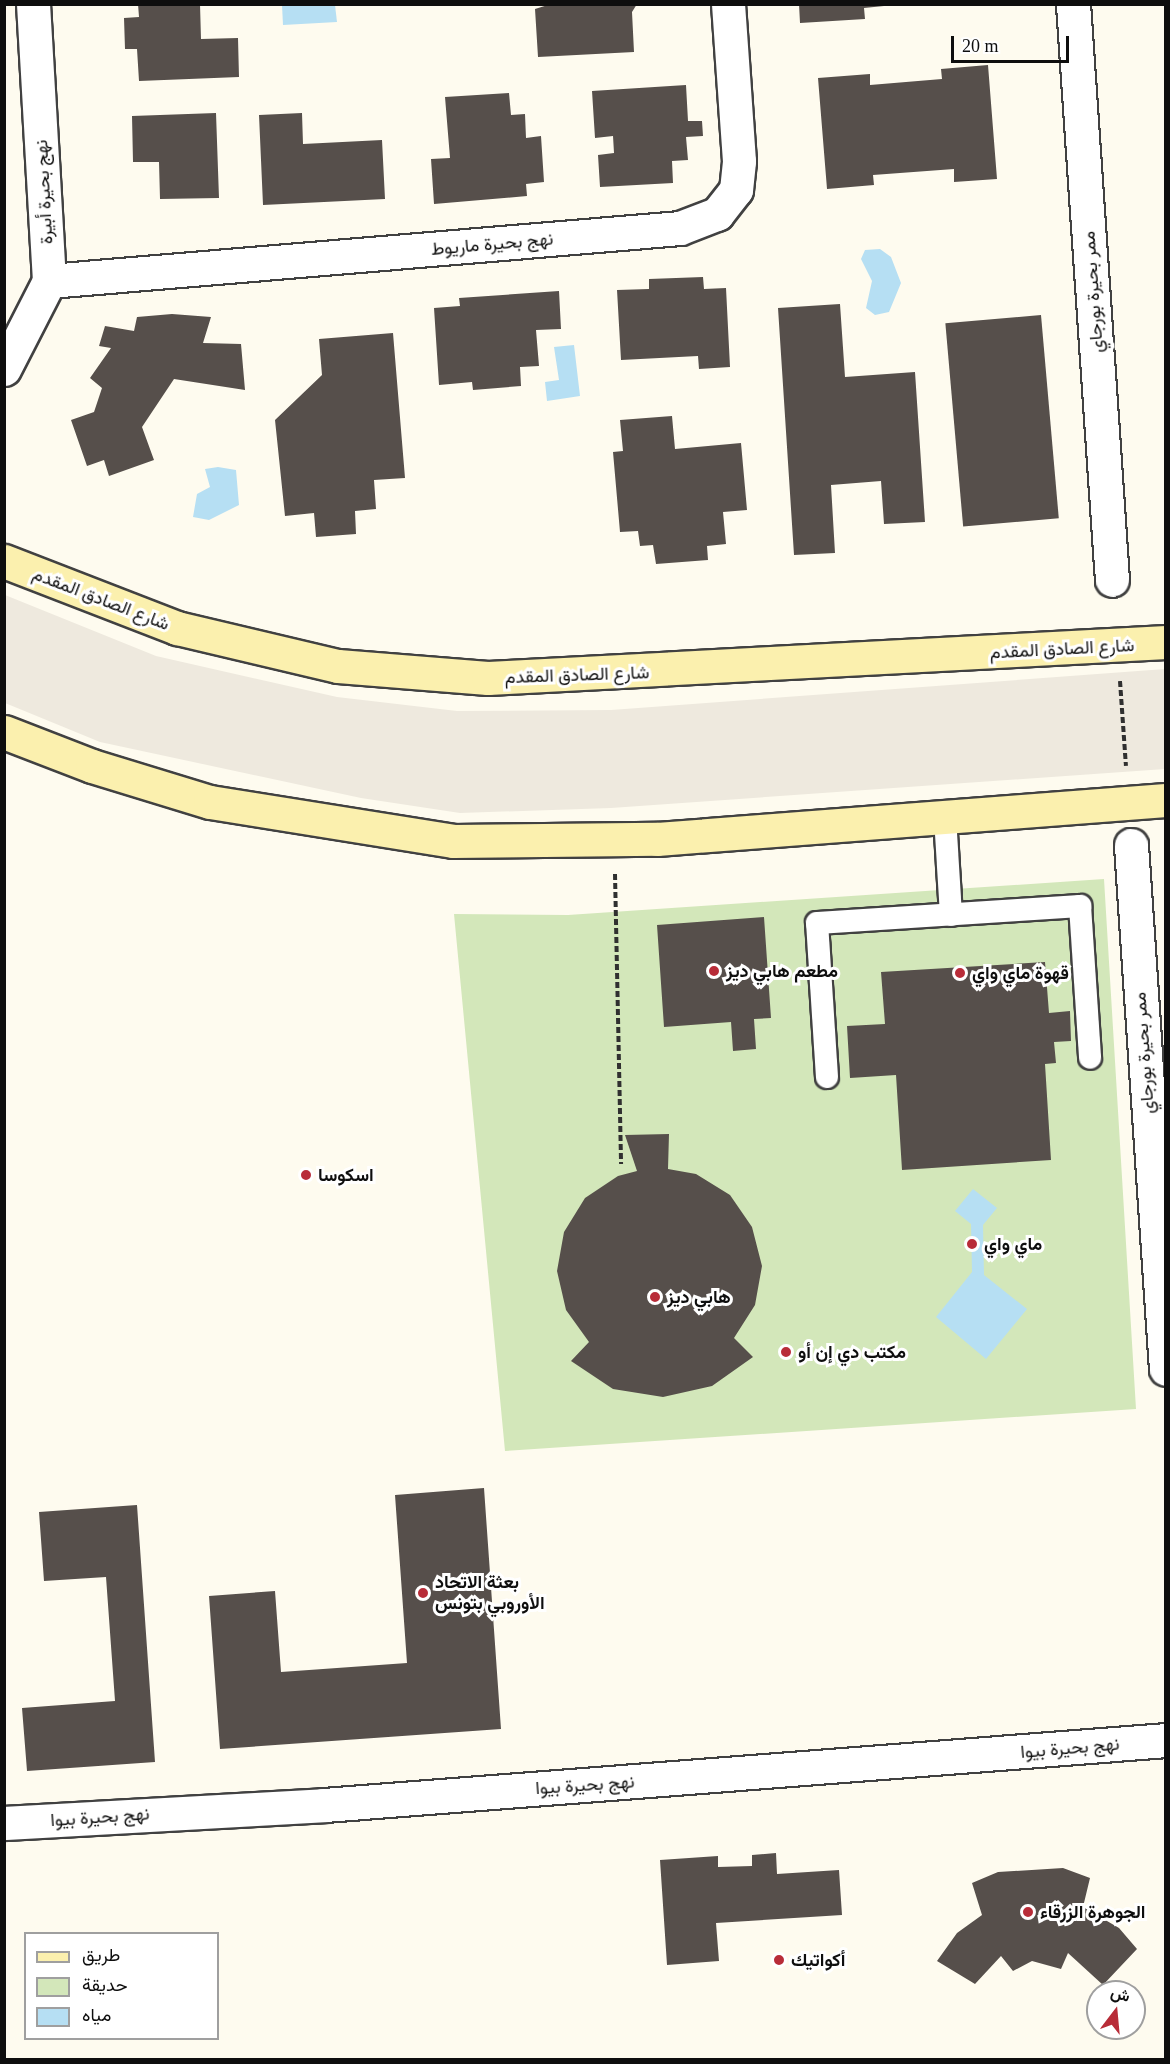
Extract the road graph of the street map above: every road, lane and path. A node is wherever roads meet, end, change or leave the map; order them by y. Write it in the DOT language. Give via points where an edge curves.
graph roads {
  1 [pos="33,4"];
  2 [pos="728,4"];
  3 [pos="1073,4"];
  4 [pos="49,281"];
  5 [pos="4,369"];
  6 [pos="4,561"];
  7 [pos="1113,580"];
  8 [pos="1166,642"];
  9 [pos="1118,646"];
  10 [pos="4,732"];
  11 [pos="1166,800"];
  12 [pos="1129,803"];
  13 [pos="945,816"];
  14 [pos="614,839"];
  15 [pos="1131,845"];
  16 [pos="951,915"];
  17 [pos="1090,1058"];
  18 [pos="827,1077"];
  19 [pos="621,1164"];
  20 [pos="1166,1368"];
  21 [pos="1166,1740"];
  22 [pos="4,1823"];
  1 -- 4 [label="street, نهج بحيرة أبيرة"];
  2 -- 4 [label="street, نهج بحيرة ماريوط" via="740,161 736,190 717,214 680,228"];
  3 -- 7 [label="street, ممر بحيرة بورجاي"];
  4 -- 5 [label="street"];
  6 -- 9 [label="main road, شارع الصادق المقدم" via="177,628 338,666 489,678"];
  8 -- 9 [label="main road, شارع الصادق المقدم"];
  9 -- 12 [label="path"];
  10 -- 14 [label="main road" via="92,766 221,804 453,841"];
  11 -- 12 [label="main road"];
  12 -- 13 [label="main road"];
  13 -- 14 [label="main road"];
  13 -- 16 [label="lane"];
  14 -- 19 [label="path"];
  15 -- 20 [label="street, ممر بحيرة بورجاي"];
  16 -- 17 [label="lane" via="1080,906"];
  16 -- 18 [label="lane" via="817,923"];
  21 -- 22 [label="street, نهج بحيرة بيوا" via="324,1805"];
}
